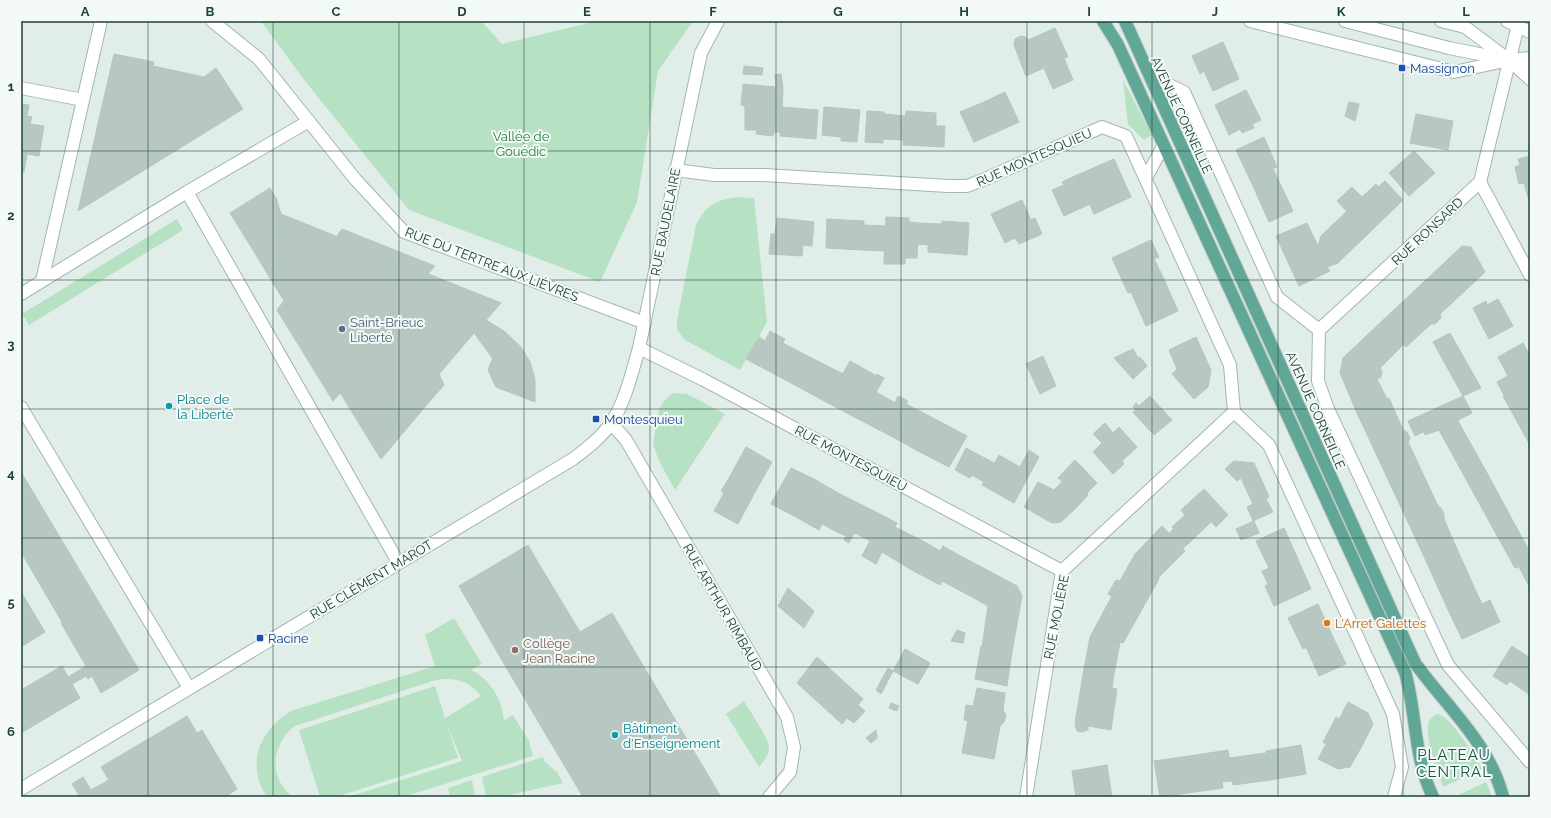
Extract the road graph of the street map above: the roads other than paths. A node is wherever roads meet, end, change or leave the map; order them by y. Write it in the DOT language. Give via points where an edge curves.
graph roads {
  1 [pos="101,21"];
  2 [pos="212,21"];
  3 [pos="718,21"];
  4 [pos="1103,21"];
  5 [pos="1125,21"];
  6 [pos="1250,21"];
  7 [pos="1345,21"];
  8 [pos="1441,21"];
  9 [pos="1515,23"];
  10 [pos="1530,32"];
  11 [pos="1530,58"];
  12 [pos="1510,60"];
  13 [pos="1530,65"];
  14 [pos="1150,76"];
  15 [pos="1530,79"];
  16 [pos="21,88"];
  17 [pos="83,100"];
  18 [pos="309,121"];
  19 [pos="1163,146"];
  20 [pos="675,170"];
  21 [pos="1146,178"];
  22 [pos="1480,182"];
  23 [pos="187,192"];
  24 [pos="1530,275"];
  25 [pos="42,281"];
  26 [pos="21,294"];
  27 [pos="645,323"];
  28 [pos="1319,330"];
  29 [pos="639,348"];
  30 [pos="21,407"];
  31 [pos="1234,412"];
  32 [pos="611,423"];
  33 [pos="398,562"];
  34 [pos="1062,571"];
  35 [pos="189,688"];
  36 [pos="1530,762"];
  37 [pos="21,789"];
  38 [pos="769,797"];
  39 [pos="1026,797"];
  40 [pos="1393,797"];
  41 [pos="1433,797"];
  42 [pos="1503,797"];
  1 -- 17 [label="street"];
  2 -- 18 [label="street, RUE DU TERTRE AUX LIÈVRES" via="259,59"];
  3 -- 20 [label="street, RUE BAUDELAIRE" via="701,53"];
  4 -- 19 [label="main road" via="1118,46"];
  5 -- 14 [label="main road, AVENUE CORNEILLE"];
  6 -- 12 [label="street" via="1454,72"];
  7 -- 12 [label="street" via="1449,48"];
  8 -- 12 [label="street" via="1465,27"];
  9 -- 10 [label="street"];
  9 -- 12 [label="street"];
  11 -- 12 [label="street"];
  12 -- 13 [label="street"];
  12 -- 15 [label="street"];
  12 -- 22 [label="street"];
  14 -- 28 [label="street" via="1184,92 1277,297"];
  14 -- 42 [label="main road, AVENUE CORNEILLE" via="1415,663 1480,746 1494,772"];
  16 -- 17 [label="street"];
  17 -- 25 [label="street"];
  18 -- 23 [label="street"];
  18 -- 27 [label="street, RUE DU TERTRE AUX LIÈVRES" via="355,179 404,232"];
  19 -- 21 [label="street"];
  19 -- 41 [label="main road" via="1405,672 1422,770"];
  20 -- 21 [label="street, RUE MONTESQUIEU" via="714,175 764,175 967,186 1102,127 1126,136"];
  20 -- 27 [label="street, RUE BAUDELAIRE"];
  21 -- 31 [label="street" via="1230,365"];
  22 -- 24 [label="street"];
  22 -- 28 [label="street, RUE RONSARD"];
  23 -- 25 [label="street"];
  23 -- 33 [label="street"];
  25 -- 26 [label="street"];
  27 -- 29 [label="street, RUE BAUDELAIRE"];
  28 -- 36 [label="street" via="1318,382 1328,409 1448,665"];
  29 -- 32 [label="street, RUE BAUDELAIRE" via="626,392"];
  29 -- 34 [label="street, RUE MONTESQUIEU" via="704,380"];
  30 -- 35 [label="street"];
  31 -- 34 [label="street, RUE MOLIÈRE"];
  31 -- 40 [label="street" via="1269,445 1393,714 1402,767"];
  32 -- 33 [label="street, RUE CLÉMENT MAROT" via="593,443 573,459"];
  32 -- 38 [label="street, RUE ARTHUR RIMBAUD" via="626,440 787,717 794,747 790,772"];
  33 -- 35 [label="street, RUE CLÉMENT MAROT"];
  34 -- 39 [label="street, RUE MOLIÈRE"];
  35 -- 37 [label="street, RUE CLÉMENT MAROT"];
}
